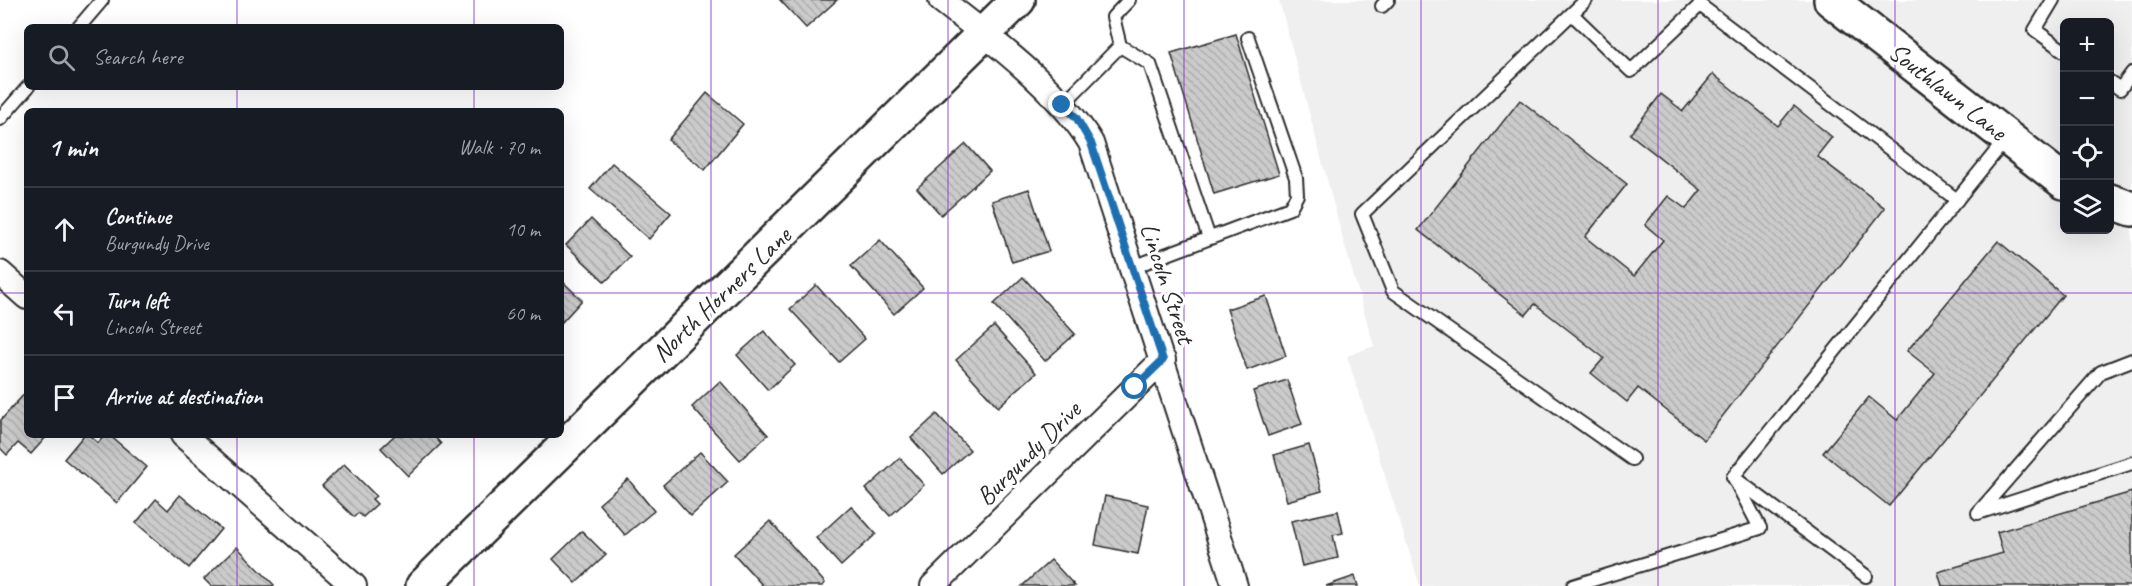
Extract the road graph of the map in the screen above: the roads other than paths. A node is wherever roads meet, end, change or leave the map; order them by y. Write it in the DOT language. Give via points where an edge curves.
graph roads {
  1 [pos="102,0"];
  2 [pos="941,0"];
  3 [pos="1018,0"];
  4 [pos="1129,0"];
  5 [pos="1586,0"];
  6 [pos="1831,0"];
  7 [pos="2052,0"];
  8 [pos="1572,14"];
  9 [pos="82,24"];
  10 [pos="986,34"];
  11 [pos="1248,38"];
  12 [pos="1119,46"];
  13 [pos="2060,48"];
  14 [pos="2132,73"];
  15 [pos="2114,85"];
  16 [pos="25,90"];
  17 [pos="1062,105"];
  18 [pos="0,119"];
  19 [pos="2007,138"];
  20 [pos="2061,180"];
  21 [pos="1957,200"];
  22 [pos="2114,203"];
  23 [pos="2132,209"];
  24 [pos="1209,238"];
  25 [pos="1133,267"];
  26 [pos="0,273"];
  27 [pos="24,294"];
  28 [pos="1163,360"];
  29 [pos="2132,360"];
  30 [pos="186,438"];
  31 [pos="1632,459"];
  32 [pos="2132,463"];
  33 [pos="1733,477"];
  34 [pos="1866,576"];
  35 [pos="354,586"];
  36 [pos="423,586"];
  37 [pos="933,586"];
  38 [pos="1235,586"];
  39 [pos="1573,586"];
  1 -- 9 [label="lane"];
  2 -- 10 [label="street, Lincoln Street"];
  3 -- 10 [label="street, North Horners Lane"];
  4 -- 12 [label="lane" via="1113,17"];
  5 -- 8 [label="lane"];
  6 -- 19 [label="street, Southlawn Lane"];
  7 -- 13 [label="lane" via="2035,30"];
  8 -- 21 [label="lane" via="1631,71 1700,5"];
  8 -- 31 [label="lane" via="1362,214 1393,291"];
  10 -- 17 [label="street, Lincoln Street"];
  10 -- 36 [label="street, North Horners Lane"];
  11 -- 24 [label="lane" via="1296,178 1297,195 1290,208"];
  12 -- 17 [label="lane"];
  12 -- 24 [label="lane" via="1150,64"];
  14 -- 15 [label="lane" via="2120,89"];
  16 -- 18 [label="lane"];
  17 -- 25 [label="street, Lincoln Street" via="1076,117 1091,143"];
  19 -- 20 [label="street, Southlawn Lane"];
  19 -- 21 [label="lane"];
  21 -- 33 [label="lane"];
  22 -- 23 [label="street"];
  24 -- 25 [label="lane"];
  25 -- 28 [label="street, Lincoln Street"];
  26 -- 27 [label="street"];
  28 -- 37 [label="street, Burgundy Drive"];
  28 -- 38 [label="street, Lincoln Street"];
  29 -- 32 [label="lane" via="2101,372 1978,513"];
  30 -- 35 [label="street"];
  33 -- 34 [label="lane"];
  33 -- 39 [label="lane" via="1760,528"];
}
